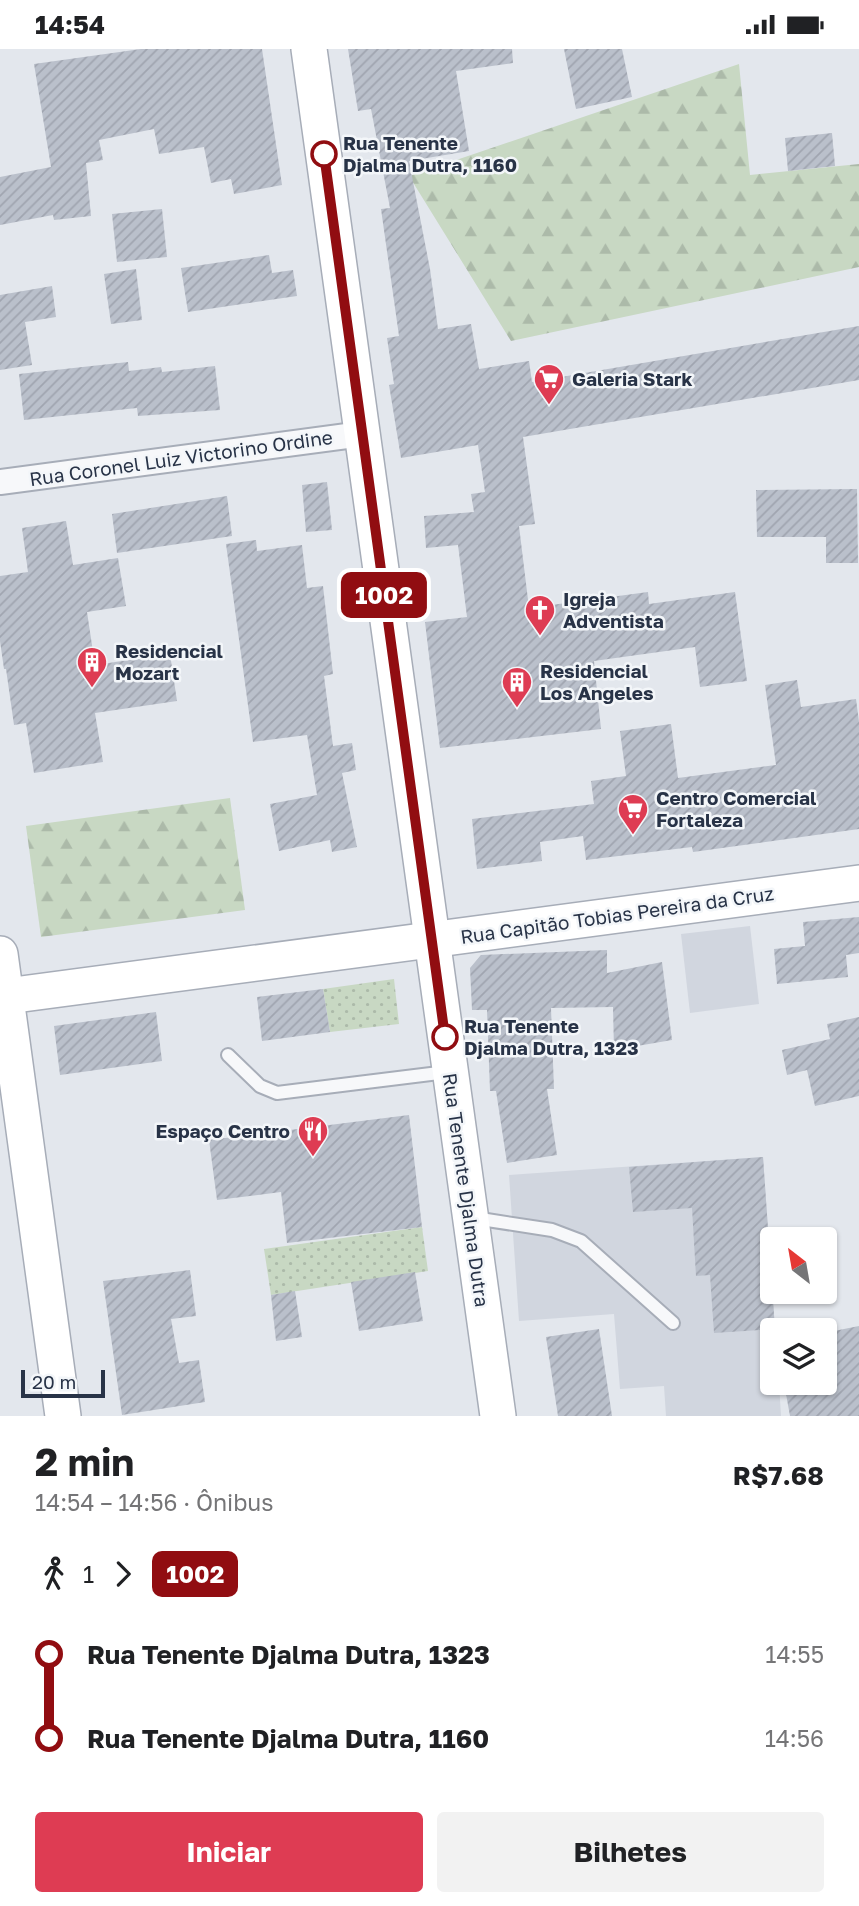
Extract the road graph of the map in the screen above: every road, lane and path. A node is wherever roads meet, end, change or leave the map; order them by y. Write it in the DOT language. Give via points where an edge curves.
graph roads {
  1 [pos="309,49"];
  2 [pos="362,434"];
  3 [pos="0,482"];
  4 [pos="859,883"];
  5 [pos="432,940"];
  6 [pos="0,954"];
  7 [pos="3,997"];
  8 [pos="228,1055"];
  9 [pos="450,1071"];
  10 [pos="470,1217"];
  11 [pos="673,1323"];
  12 [pos="63,1416"];
  13 [pos="498,1416"];
  1 -- 2 [label="main road, Rua Tenente Djalma Dutra"];
  2 -- 3 [label="street, Rua Coronel Luiz Victorino Ordine"];
  2 -- 5 [label="main road, Rua Tenente Djalma Dutra"];
  4 -- 5 [label="main road, Rua Capitão Tobias Pereira da Cruz"];
  5 -- 7 [label="main road, Rua Capitão Tobias Pereira da Cruz"];
  5 -- 9 [label="main road, Rua Tenente Djalma Dutra"];
  6 -- 7 [label="main road"];
  7 -- 12 [label="main road"];
  8 -- 9 [label="lane" via="260,1086 277,1093"];
  9 -- 10 [label="main road, Rua Tenente Djalma Dutra"];
  10 -- 11 [label="lane" via="552,1230 581,1241"];
  10 -- 13 [label="main road, Rua Tenente Djalma Dutra"];
}
